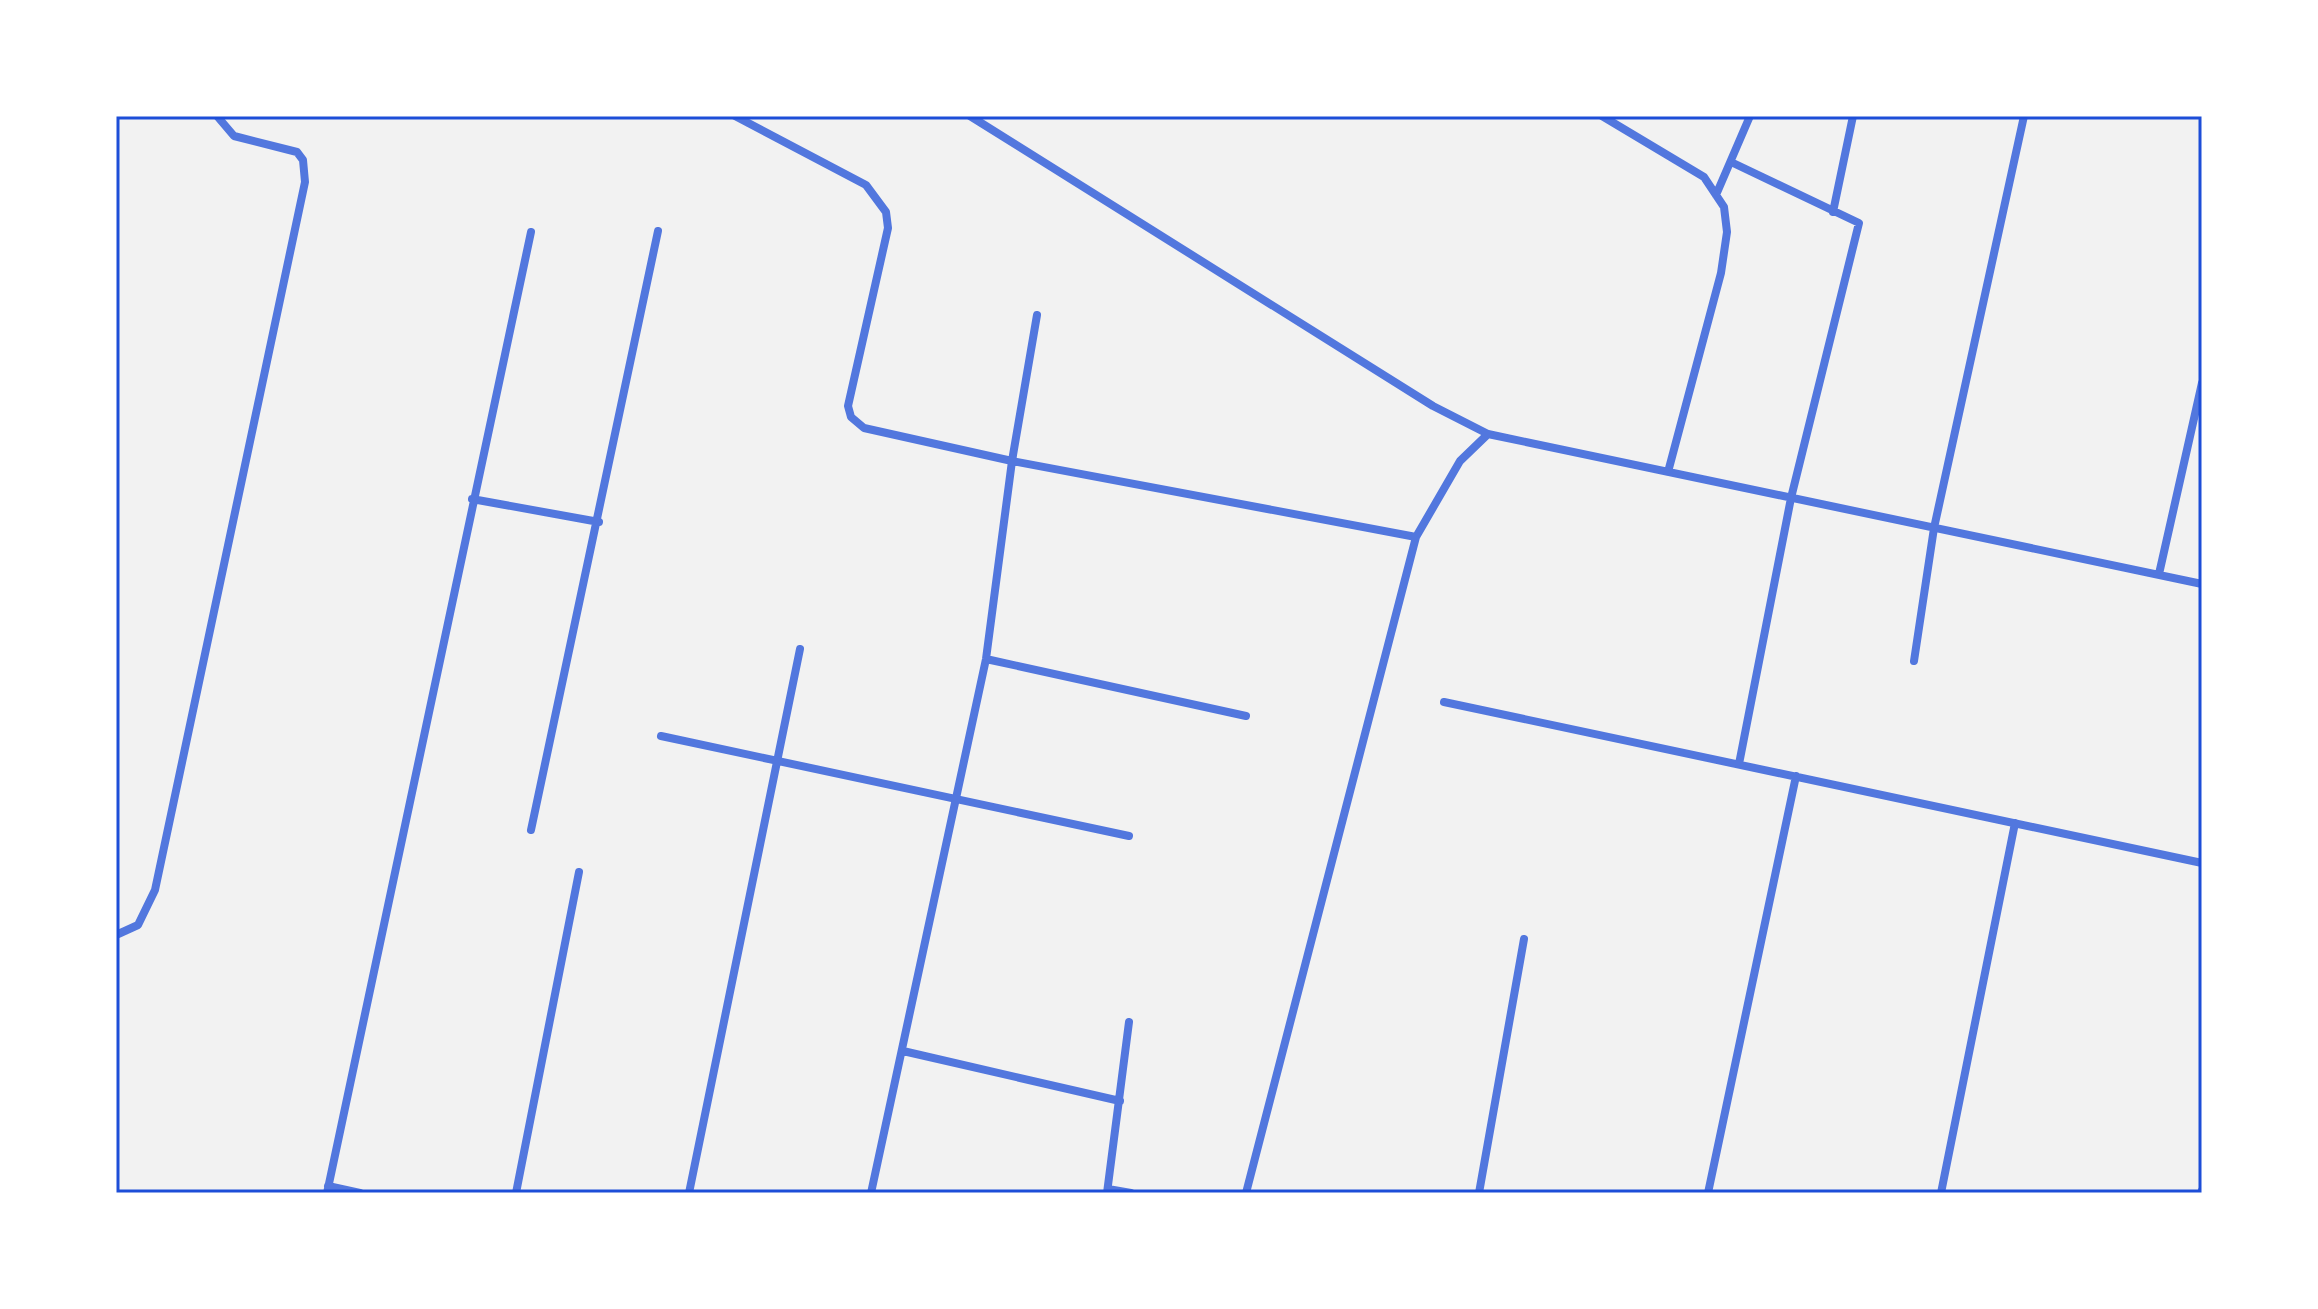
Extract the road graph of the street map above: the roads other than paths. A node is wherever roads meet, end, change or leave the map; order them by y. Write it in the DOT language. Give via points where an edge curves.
graph roads {
  1 [pos="217,116"];
  2 [pos="735,116"];
  3 [pos="970,116"];
  4 [pos="1602,116"];
  5 [pos="1750,116"];
  6 [pos="1853,116"];
  7 [pos="2024,116"];
  8 [pos="1731,162"];
  9 [pos="1716,195"];
  10 [pos="1833,212"];
  11 [pos="658,231"];
  12 [pos="531,232"];
  13 [pos="1037,315"];
  14 [pos="2202,383"];
  15 [pos="1488,434"];
  16 [pos="1012,461"];
  17 [pos="1668,472"];
  18 [pos="1791,498"];
  19 [pos="472,499"];
  20 [pos="599,522"];
  21 [pos="1934,528"];
  22 [pos="1416,537"];
  23 [pos="2159,574"];
  24 [pos="2202,584"];
  25 [pos="800,649"];
  26 [pos="986,659"];
  27 [pos="1914,661"];
  28 [pos="1444,702"];
  29 [pos="1246,716"];
  30 [pos="661,736"];
  31 [pos="776,762"];
  32 [pos="1739,764"];
  33 [pos="1796,776"];
  34 [pos="955,798"];
  35 [pos="2015,823"];
  36 [pos="531,830"];
  37 [pos="1129,836"];
  38 [pos="2202,863"];
  39 [pos="579,872"];
  40 [pos="116,935"];
  41 [pos="1524,939"];
  42 [pos="1129,1022"];
  43 [pos="903,1051"];
  44 [pos="1120,1101"];
  45 [pos="327,1190"];
  46 [pos="1107,1191"];
  47 [pos="360,1193"];
  48 [pos="516,1193"];
  49 [pos="689,1193"];
  50 [pos="871,1193"];
  51 [pos="1131,1193"];
  52 [pos="1246,1193"];
  53 [pos="1479,1193"];
  54 [pos="1708,1193"];
  55 [pos="1941,1193"];
  1 -- 40 [label="street" via="234,136 297,152 305,182 155,890 138,925"];
  2 -- 16 [label="street" via="866,185 886,212 888,228 848,406 851,417 864,428"];
  3 -- 15 [label="street" via="1433,406"];
  4 -- 9 [label="street" via="1704,177"];
  5 -- 8 [label="street"];
  6 -- 10 [label="street"];
  7 -- 21 [label="street"];
  8 -- 9 [label="street"];
  8 -- 10 [label="street"];
  9 -- 17 [label="street" via="1724,207 1727,232 1721,273"];
  10 -- 18 [label="street" via="1859,223"];
  11 -- 20 [label="street"];
  12 -- 19 [label="street"];
  13 -- 16 [label="street"];
  14 -- 23 [label="street"];
  15 -- 17 [label="street"];
  15 -- 22 [label="street" via="1460,461"];
  16 -- 22 [label="street"];
  16 -- 26 [label="street"];
  17 -- 18 [label="street"];
  18 -- 21 [label="street"];
  18 -- 32 [label="street"];
  19 -- 20 [label="street"];
  19 -- 45 [label="street"];
  20 -- 36 [label="street"];
  21 -- 23 [label="street"];
  21 -- 27 [label="street"];
  22 -- 52 [label="street"];
  23 -- 24 [label="street"];
  25 -- 31 [label="street"];
  26 -- 29 [label="street"];
  26 -- 34 [label="street"];
  28 -- 32 [label="street"];
  30 -- 31 [label="street"];
  31 -- 34 [label="street"];
  31 -- 49 [label="street"];
  32 -- 33 [label="street"];
  33 -- 35 [label="street"];
  33 -- 54 [label="street"];
  34 -- 37 [label="street"];
  34 -- 43 [label="street"];
  35 -- 38 [label="street"];
  35 -- 55 [label="street"];
  39 -- 48 [label="street"];
  41 -- 53 [label="street"];
  42 -- 44 [label="street"];
  43 -- 44 [label="street"];
  43 -- 50 [label="street"];
  44 -- 46 [label="street"];
  45 -- 47 [label="street"];
  46 -- 51 [label="street"];
}
